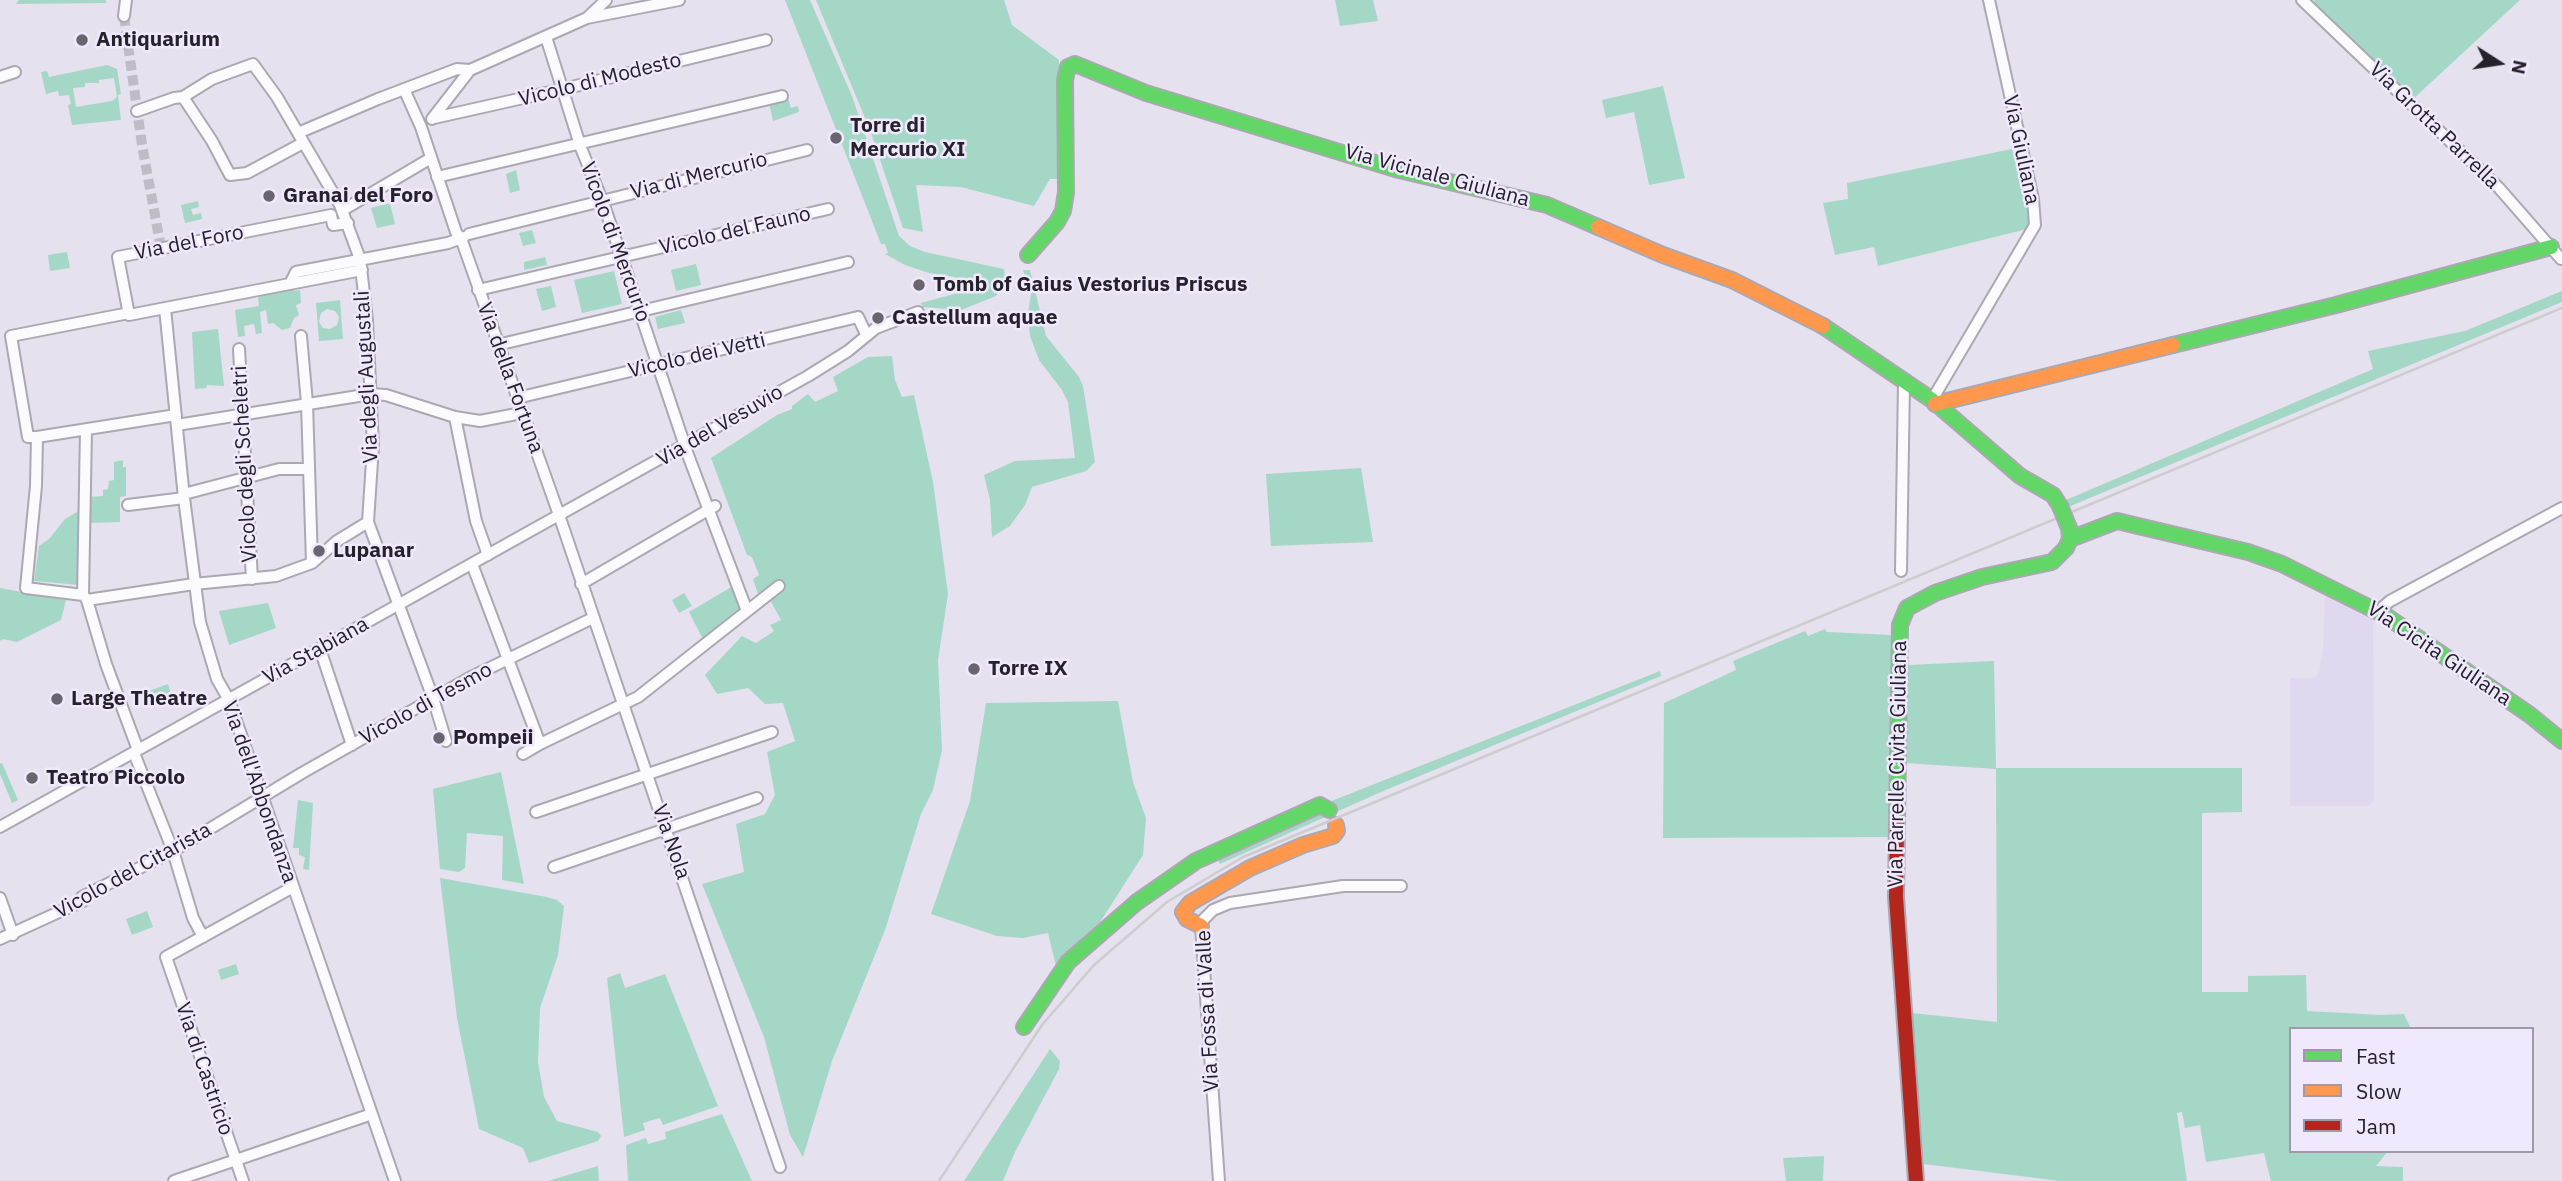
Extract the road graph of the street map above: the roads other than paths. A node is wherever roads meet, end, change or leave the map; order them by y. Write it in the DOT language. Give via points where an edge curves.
graph roads {
  1 [pos="126,0"];
  2 [pos="606,0"];
  3 [pos="679,0"];
  4 [pos="1989,0"];
  5 [pos="2302,0"];
  6 [pos="124,16"];
  7 [pos="587,18"];
  8 [pos="546,37"];
  9 [pos="766,40"];
  10 [pos="470,70"];
  11 [pos="15,72"];
  12 [pos="0,77"];
  13 [pos="404,89"];
  14 [pos="562,89"];
  15 [pos="782,96"];
  16 [pos="183,97"];
  17 [pos="137,111"];
  18 [pos="434,118"];
  19 [pos="421,127"];
  20 [pos="301,138"];
  21 [pos="580,145"];
  22 [pos="807,150"];
  23 [pos="431,158"];
  24 [pos="437,177"];
  25 [pos="601,201"];
  26 [pos="828,209"];
  27 [pos="343,210"];
  28 [pos="348,223"];
  29 [pos="465,236"];
  30 [pos="2556,253"];
  31 [pos="1028,255"];
  32 [pos="621,256"];
  33 [pos="848,262"];
  34 [pos="361,265"];
  35 [pos="478,290"];
  36 [pos="165,308"];
  37 [pos="640,311"];
  38 [pos="918,312"];
  39 [pos="129,313"];
  40 [pos="871,331"];
  41 [pos="301,336"];
  42 [pos="498,345"];
  43 [pos="239,349"];
  44 [pos="659,365"];
  45 [pos="1904,383"];
  46 [pos="371,394"];
  47 [pos="517,398"];
  48 [pos="1933,402"];
  49 [pos="307,403"];
  50 [pos="522,412"];
  51 [pos="244,415"];
  52 [pos="456,417"];
  53 [pos="176,420"];
  54 [pos="86,430"];
  55 [pos="37,437"];
  56 [pos="685,446"];
  57 [pos="308,469"];
  58 [pos="246,477"];
  59 [pos="184,496"];
  60 [pos="128,505"];
  61 [pos="712,507"];
  62 [pos="2562,508"];
  63 [pos="558,517"];
  64 [pos="368,522"];
  65 [pos="2069,534"];
  66 [pos="488,555"];
  67 [pos="316,560"];
  68 [pos="471,565"];
  69 [pos="1901,571"];
  70 [pos="252,579"];
  71 [pos="194,584"];
  72 [pos="581,584"];
  73 [pos="779,586"];
  74 [pos="85,598"];
  75 [pos="399,605"];
  76 [pos="747,611"];
  77 [pos="2378,611"];
  78 [pos="593,618"];
  79 [pos="321,652"];
  80 [pos="509,659"];
  81 [pos="433,698"];
  82 [pos="229,700"];
  83 [pos="624,706"];
  84 [pos="772,732"];
  85 [pos="446,741"];
  86 [pos="2562,741"];
  87 [pos="540,744"];
  88 [pos="352,745"];
  89 [pos="136,751"];
  90 [pos="523,754"];
  91 [pos="648,774"];
  92 [pos="263,797"];
  93 [pos="757,798"];
  94 [pos="1329,810"];
  95 [pos="536,812"];
  96 [pos="1336,825"];
  97 [pos="0,827"];
  98 [pos="666,829"];
  99 [pos="173,851"];
  100 [pos="554,867"];
  101 [pos="1401,886"];
  102 [pos="293,887"];
  103 [pos="0,898"];
  104 [pos="1201,926"];
  105 [pos="13,935"];
  106 [pos="202,937"];
  107 [pos="0,939"];
  108 [pos="1024,1027"];
  109 [pos="372,1114"];
  110 [pos="235,1159"];
  111 [pos="780,1167"];
  112 [pos="174,1181"];
  113 [pos="243,1181"];
  114 [pos="395,1181"];
  115 [pos="1219,1181"];
  116 [pos="1916,1181"];
  1 -- 6 [label="street"];
  2 -- 7 [label="street"];
  3 -- 7 [label="street"];
  4 -- 48 [label="street, Via Giuliana" via="2035,225"];
  5 -- 30 [label="street, Via Grotta Parrella" via="2499,188"];
  7 -- 8 [label="street"];
  8 -- 10 [label="street"];
  8 -- 14 [label="street, Vicolo di Mercurio"];
  9 -- 14 [label="street, Vicolo di Modesto"];
  10 -- 13 [label="street" via="457,69"];
  10 -- 18 [label="street"];
  11 -- 12 [label="street"];
  13 -- 19 [label="street, Via della Fortuna"];
  13 -- 20 [label="street"];
  14 -- 18 [label="street, Vicolo di Modesto"];
  14 -- 21 [label="street, Vicolo di Mercurio"];
  15 -- 21 [label="street"];
  16 -- 17 [label="street"];
  16 -- 20 [label="street, Via degli Augustali" via="212,79 253,64"];
  16 -- 20 [label="street" via="230,175 247,173"];
  18 -- 19 [label="street"];
  19 -- 23 [label="street, Via della Fortuna"];
  20 -- 27 [label="street, Via degli Augustali"];
  21 -- 24 [label="street"];
  21 -- 25 [label="street, Vicolo di Mercurio"];
  22 -- 25 [label="street, Via di Mercurio"];
  23 -- 24 [label="street, Via della Fortuna"];
  23 -- 27 [label="street"];
  24 -- 29 [label="street, Via della Fortuna"];
  25 -- 29 [label="street, Via di Mercurio"];
  25 -- 32 [label="street, Vicolo di Mercurio"];
  26 -- 32 [label="street, Vicolo del Fauno"];
  27 -- 28 [label="street, Via degli Augustali"];
  28 -- 34 [label="street, Via degli Augustali"];
  28 -- 39 [label="street, Via del Foro" via="333,225 331,215 118,257"];
  29 -- 34 [label="street"];
  29 -- 35 [label="street, Via della Fortuna" via="463,244"];
  30 -- 48 [label="street"];
  31 -- 45 [label="street, Via Vicinale Giuliana" via="1063,211 1065,80 1068,67 1075,64 1146,93 1395,169 1519,197 1567,213 1791,308"];
  32 -- 35 [label="street, Vicolo del Fauno"];
  32 -- 37 [label="street, Vicolo di Mercurio"];
  33 -- 37 [label="street"];
  34 -- 36 [label="street" via="296,272 290,284"];
  34 -- 46 [label="street, Via degli Augustali"];
  35 -- 42 [label="street, Via della Fortuna"];
  36 -- 39 [label="street"];
  36 -- 53 [label="street, Via dell'Abbondanza"];
  37 -- 42 [label="street"];
  37 -- 44 [label="street, Vicolo di Mercurio"];
  38 -- 40 [label="street, Via del Vesuvio"];
  39 -- 55 [label="street" via="11,336 28,437"];
  40 -- 44 [label="street, Vicolo dei Vetti" via="858,317"];
  40 -- 56 [label="street, Via del Vesuvio" via="808,376"];
  41 -- 49 [label="street"];
  42 -- 47 [label="street, Via della Fortuna"];
  43 -- 51 [label="street, Vicolo degli Scheletri"];
  44 -- 47 [label="street, Vicolo dei Vetti"];
  44 -- 56 [label="street, Vicolo di Mercurio"];
  45 -- 48 [label="street, Via Vicinale Giuliana"];
  45 -- 69 [label="street"];
  46 -- 49 [label="street"];
  46 -- 52 [label="street"];
  46 -- 64 [label="street, Via degli Augustali"];
  47 -- 50 [label="street, Via della Fortuna"];
  48 -- 65 [label="street, bridge" via="2020,476 2053,495"];
  49 -- 51 [label="street"];
  49 -- 57 [label="street"];
  50 -- 52 [label="street" via="480,421"];
  50 -- 63 [label="street, Via della Fortuna"];
  51 -- 53 [label="street"];
  51 -- 58 [label="street, Vicolo degli Scheletri"];
  52 -- 66 [label="street"];
  53 -- 54 [label="street"];
  53 -- 59 [label="street, Via dell'Abbondanza"];
  54 -- 55 [label="street"];
  54 -- 74 [label="street"];
  55 -- 74 [label="street" via="26,588"];
  56 -- 61 [label="street, Vicolo di Mercurio"];
  56 -- 63 [label="street, Via del Vesuvio"];
  57 -- 58 [label="street" via="279,469"];
  57 -- 67 [label="street" via="311,546"];
  58 -- 59 [label="street"];
  58 -- 70 [label="street, Vicolo degli Scheletri"];
  59 -- 60 [label="street"];
  59 -- 71 [label="street, Via dell'Abbondanza"];
  61 -- 72 [label="street"];
  61 -- 76 [label="street, Vicolo di Mercurio"];
  62 -- 77 [label="street"];
  63 -- 66 [label="street, Via Stabiana"];
  63 -- 72 [label="street, Via Nola"];
  64 -- 67 [label="street"];
  64 -- 75 [label="street, Via degli Augustali"];
  65 -- 77 [label="street, Via Cicita Giuliana" via="2118,521 2270,559"];
  65 -- 116 [label="street, Via Parrelle Civita Giuliana" via="2060,556 2045,565 1982,577 1914,603 1900,625 1896,897"];
  66 -- 68 [label="street, Via Stabiana"];
  67 -- 70 [label="street" via="276,576"];
  68 -- 75 [label="street, Via Stabiana"];
  68 -- 80 [label="street"];
  70 -- 71 [label="street"];
  71 -- 74 [label="street"];
  71 -- 82 [label="street, Via dell'Abbondanza" via="210,658"];
  72 -- 78 [label="street, Via Nola"];
  73 -- 76 [label="street"];
  74 -- 89 [label="street"];
  75 -- 79 [label="street, Via Stabiana"];
  75 -- 81 [label="street, Via degli Augustali"];
  76 -- 83 [label="street"];
  77 -- 86 [label="street, Via Cicita Giuliana"];
  78 -- 80 [label="street, Vicolo di Tesmo"];
  78 -- 83 [label="street, Via Nola"];
  79 -- 82 [label="street, Via Stabiana"];
  79 -- 88 [label="street"];
  80 -- 81 [label="street, Vicolo di Tesmo"];
  80 -- 87 [label="street"];
  81 -- 85 [label="street, Via degli Augustali"];
  81 -- 88 [label="street, Vicolo di Tesmo"];
  82 -- 89 [label="street, Via Stabiana"];
  82 -- 92 [label="street, Via dell'Abbondanza"];
  83 -- 87 [label="street"];
  83 -- 91 [label="street, Via Nola"];
  84 -- 91 [label="street"];
  87 -- 90 [label="street"];
  88 -- 92 [label="street, Vicolo di Tesmo"];
  89 -- 97 [label="street, Via Stabiana"];
  89 -- 99 [label="street"];
  91 -- 95 [label="street"];
  91 -- 98 [label="street, Via Nola"];
  92 -- 99 [label="street, Vicolo del Citarista"];
  92 -- 102 [label="street, Via dell'Abbondanza"];
  93 -- 98 [label="street"];
  94 -- 108 [label="street" via="1320,805 1196,862 1137,902 1069,962"];
  96 -- 104 [label="street" via="1333,836 1251,868 1190,903 1183,912"];
  98 -- 100 [label="street"];
  98 -- 111 [label="street, Via Nola"];
  99 -- 105 [label="street, Vicolo del Citarista"];
  99 -- 106 [label="street"];
  101 -- 104 [label="street, Via Fossa di Valle" via="1343,886 1230,903 1213,911"];
  102 -- 106 [label="street"];
  102 -- 109 [label="street, Via dell'Abbondanza"];
  103 -- 105 [label="street"];
  104 -- 115 [label="street, Via Fossa di Valle"];
  105 -- 107 [label="street, Vicolo del Citarista"];
  106 -- 110 [label="street, Via di Castricio" via="166,957"];
  109 -- 110 [label="street"];
  109 -- 114 [label="street, Via dell'Abbondanza"];
  110 -- 112 [label="street"];
  110 -- 113 [label="street, Via di Castricio"];
}
